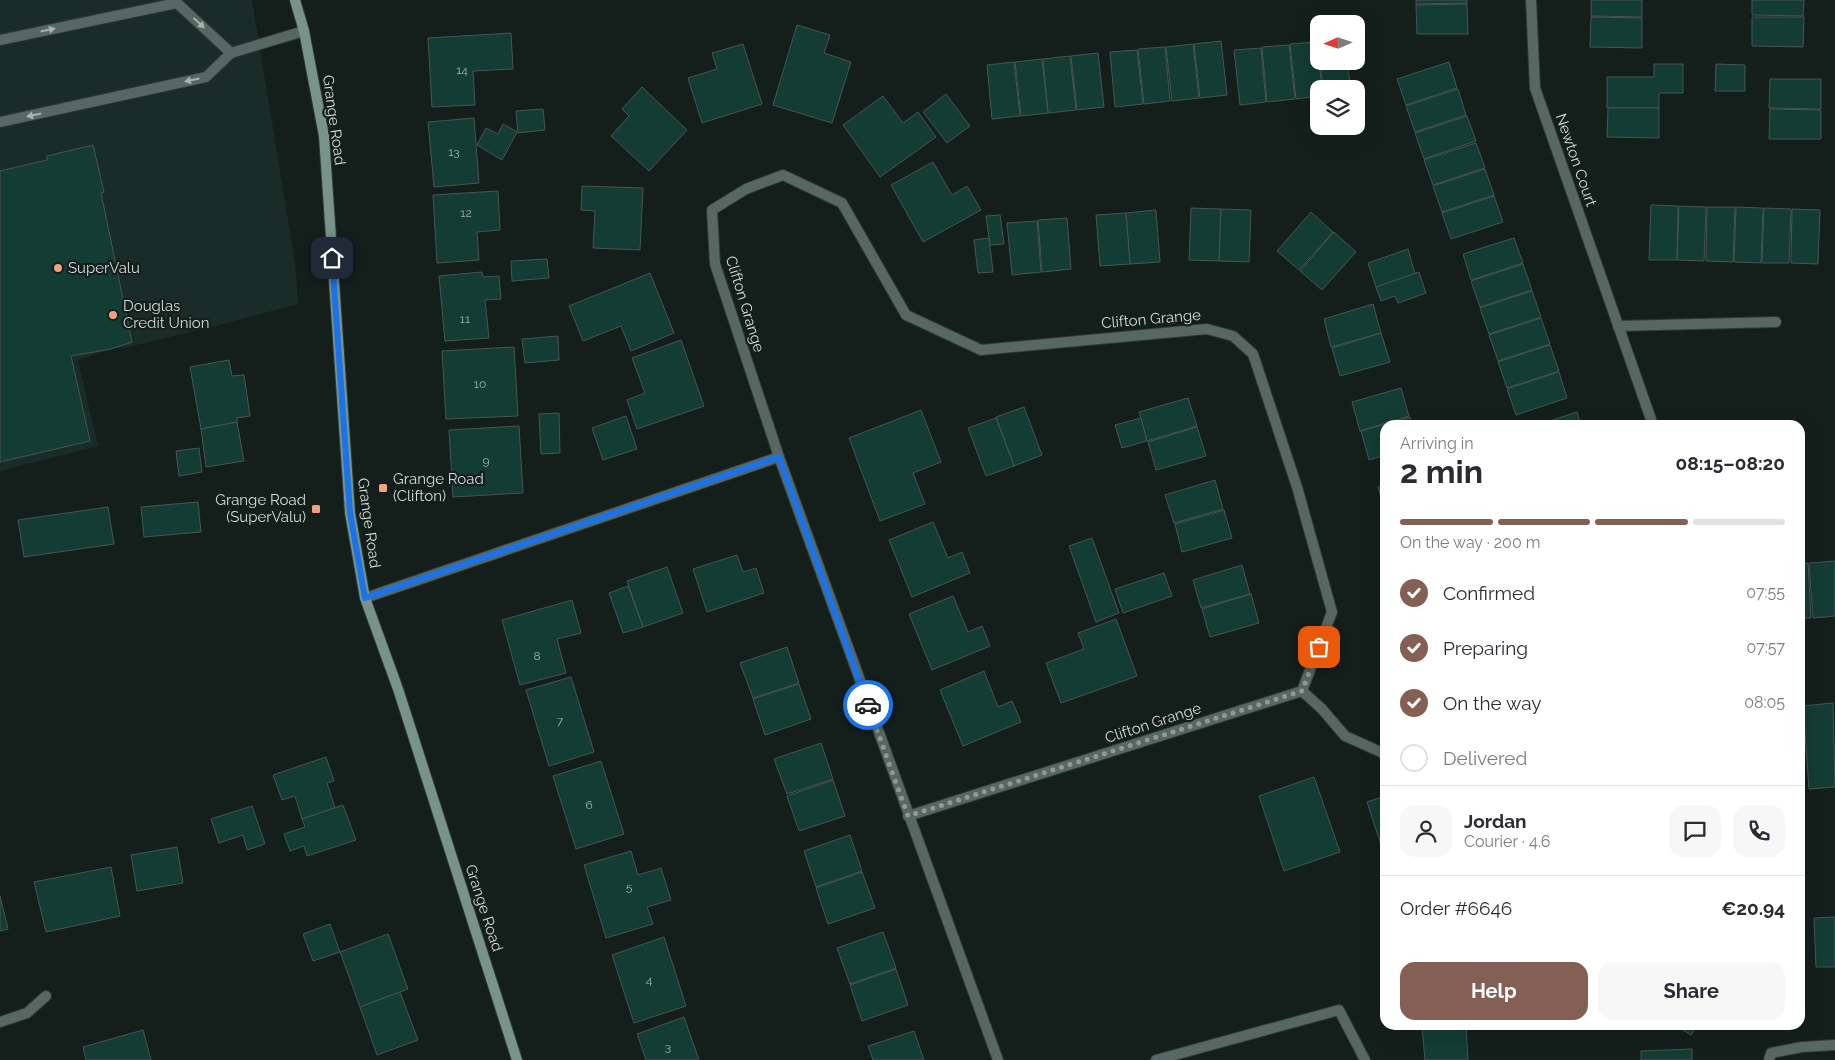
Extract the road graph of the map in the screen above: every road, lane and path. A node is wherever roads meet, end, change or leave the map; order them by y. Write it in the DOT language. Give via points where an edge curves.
graph roads {
  1 [pos="295,0"];
  2 [pos="1531,0"];
  3 [pos="304,31"];
  4 [pos="0,40"];
  5 [pos="231,53"];
  6 [pos="0,122"];
  7 [pos="1776,322"];
  8 [pos="1618,326"];
  9 [pos="1651,420"];
  10 [pos="779,457"];
  11 [pos="365,598"];
  12 [pos="1302,691"];
  13 [pos="1380,752"];
  14 [pos="908,816"];
  15 [pos="46,996"];
  16 [pos="0,1022"];
  17 [pos="1835,1045"];
  18 [pos="517,1060"];
  19 [pos="998,1060"];
  20 [pos="1156,1060"];
  21 [pos="1365,1060"];
  22 [pos="1769,1060"];
  1 -- 3 [label="main road, Grange Road"];
  2 -- 8 [label="street, Newton Court" via="1535,88"];
  3 -- 5 [label="street"];
  3 -- 11 [label="main road, Grange Road" via="324,136 350,513"];
  4 -- 5 [label="street, one-way" via="177,3"];
  5 -- 6 [label="street, one-way" via="206,78"];
  7 -- 8 [label="street"];
  8 -- 9 [label="street, Newton Court"];
  10 -- 11 [label="street"];
  10 -- 12 [label="street, Clifton Grange" via="715,264 712,210 746,189 783,175 842,203 906,315 981,350 1207,328 1233,336 1253,354 1298,487 1332,612"];
  10 -- 14 [label="street, Clifton Grange"];
  11 -- 18 [label="main road, Grange Road" via="398,689"];
  12 -- 13 [label="street" via="1345,736"];
  12 -- 14 [label="street, Clifton Grange"];
  14 -- 19 [label="street, Clifton Grange"];
  15 -- 16 [label="street" via="27,1013"];
  17 -- 22 [label="street" via="1771,1053"];
  20 -- 21 [label="street" via="1339,1010"];
}
